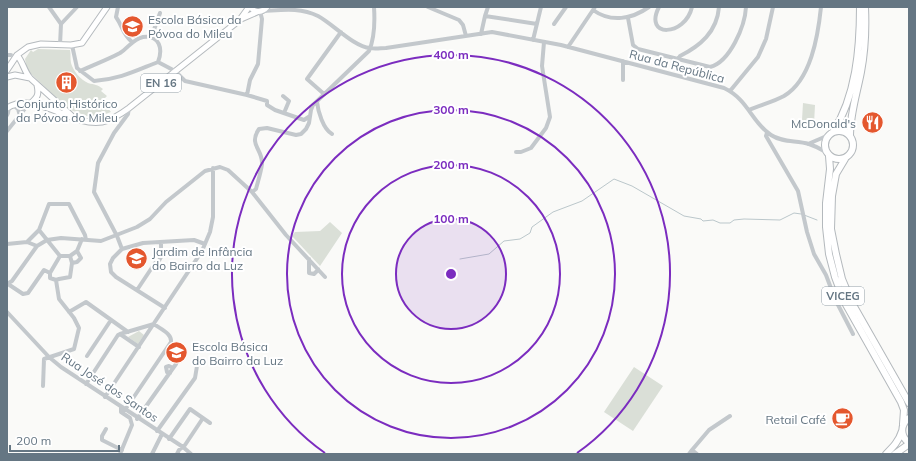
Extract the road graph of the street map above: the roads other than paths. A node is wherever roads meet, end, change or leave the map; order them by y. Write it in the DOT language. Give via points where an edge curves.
graph roads {
  1 [pos="49,7"];
  2 [pos="77,7"];
  3 [pos="107,7"];
  4 [pos="118,7"];
  5 [pos="250,7"];
  6 [pos="374,7"];
  7 [pos="428,7"];
  8 [pos="488,7"];
  9 [pos="541,7"];
  10 [pos="566,7"];
  11 [pos="649,7"];
  12 [pos="658,7"];
  13 [pos="692,7"];
  14 [pos="719,7"];
  15 [pos="746,7"];
  16 [pos="773,7"];
  17 [pos="821,7"];
  18 [pos="860,7"];
  19 [pos="865,7"];
  20 [pos="275,8"];
  21 [pos="593,8"];
  22 [pos="262,10"];
  23 [pos="160,13"];
  24 [pos="485,16"];
  25 [pos="628,18"];
  26 [pos="241,19"];
  27 [pos="61,24"];
  28 [pos="537,24"];
  29 [pos="554,24"];
  30 [pos="341,32"];
  31 [pos="481,34"];
  32 [pos="466,36"];
  33 [pos="151,38"];
  34 [pos="533,40"];
  35 [pos="132,42"];
  36 [pos="544,42"];
  37 [pos="60,45"];
  38 [pos="72,45"];
  39 [pos="568,47"];
  40 [pos="368,48"];
  41 [pos="10,56"];
  42 [pos="678,59"];
  43 [pos="158,62"];
  44 [pos="623,62"];
  45 [pos="7,70"];
  46 [pos="80,71"];
  47 [pos="175,71"];
  48 [pos="30,78"];
  49 [pos="7,79"];
  50 [pos="622,80"];
  51 [pos="38,87"];
  52 [pos="730,91"];
  53 [pos="324,94"];
  54 [pos="247,95"];
  55 [pos="283,96"];
  56 [pos="317,102"];
  57 [pos="31,103"];
  58 [pos="9,107"];
  59 [pos="129,108"];
  60 [pos="749,110"];
  61 [pos="284,113"];
  62 [pos="7,114"];
  63 [pos="20,116"];
  64 [pos="310,116"];
  65 [pos="73,117"];
  66 [pos="7,131"];
  67 [pos="767,133"];
  68 [pos="332,134"];
  69 [pos="831,134"];
  70 [pos="850,136"];
  71 [pos="808,144"];
  72 [pos="516,152"];
  73 [pos="827,154"];
  74 [pos="845,159"];
  75 [pos="213,168"];
  76 [pos="252,192"];
  77 [pos="38,230"];
  78 [pos="116,236"];
  79 [pos="47,240"];
  80 [pos="84,240"];
  81 [pos="27,242"];
  82 [pos="161,242"];
  83 [pos="7,244"];
  84 [pos="205,244"];
  85 [pos="37,246"];
  86 [pos="122,249"];
  87 [pos="77,250"];
  88 [pos="60,256"];
  89 [pos="70,256"];
  90 [pos="309,259"];
  91 [pos="72,263"];
  92 [pos="318,268"];
  93 [pos="50,273"];
  94 [pos="326,277"];
  95 [pos="56,280"];
  96 [pos="8,284"];
  97 [pos="138,290"];
  98 [pos="165,308"];
  99 [pos="7,312"];
  100 [pos="69,312"];
  101 [pos="111,320"];
  102 [pos="154,324"];
  103 [pos="128,332"];
  104 [pos="120,334"];
  105 [pos="853,334"];
  106 [pos="139,347"];
  107 [pos="87,356"];
  108 [pos="48,357"];
  109 [pos="200,363"];
  110 [pos="175,366"];
  111 [pos="86,384"];
  112 [pos="43,386"];
  113 [pos="105,397"];
  114 [pos="909,403"];
  115 [pos="123,409"];
  116 [pos="730,416"];
  117 [pos="137,418"];
  118 [pos="203,418"];
  119 [pos="909,418"];
  120 [pos="210,423"];
  121 [pos="904,424"];
  122 [pos="106,429"];
  123 [pos="157,431"];
  124 [pos="902,431"];
  125 [pos="162,434"];
  126 [pos="169,439"];
  127 [pos="909,443"];
  128 [pos="183,447"];
  129 [pos="692,450"];
  130 [pos="121,452"];
  131 [pos="152,454"];
  132 [pos="177,454"];
  133 [pos="191,454"];
  134 [pos="689,454"];
  135 [pos="697,454"];
  136 [pos="886,454"];
  137 [pos="895,454"];
  1 -- 27 [label="street"];
  2 -- 27 [label="street"];
  3 -- 38 [label="main road" via="82,43"];
  4 -- 35 [label="street" via="116,17 122,25 124,34"];
  5 -- 22 [label="main road, EN 16" via="252,10"];
  5 -- 26 [label="main road, EN 16"];
  6 -- 40 [label="street" via="373,40"];
  7 -- 32 [label="street" via="459,20"];
  8 -- 24 [label="street"];
  9 -- 28 [label="street"];
  10 -- 29 [label="street"];
  11 -- 25 [label="street"];
  12 -- 13 [label="street" via="656,24 661,29 668,30 682,24"];
  14 -- 42 [label="street" via="707,36 699,46"];
  15 -- 42 [label="street" via="738,37 716,66 710,67"];
  16 -- 52 [label="street" via="768,34 758,57"];
  17 -- 60 [label="street" via="814,48 796,85 783,96"];
  18 -- 69 [label="highway, VICEG" via="860,35 854,76 842,118"];
  19 -- 70 [label="highway, VICEG" via="866,30 861,70 850,119"];
  20 -- 22 [label="street"];
  20 -- 30 [label="street" via="297,9 317,16"];
  21 -- 25 [label="street" via="597,13 614,18"];
  21 -- 39 [label="street"];
  22 -- 26 [label="main road, EN 16"];
  22 -- 54 [label="street" via="258,64 250,80"];
  23 -- 33 [label="street"];
  24 -- 28 [label="street"];
  24 -- 31 [label="street"];
  25 -- 42 [label="street" via="635,48"];
  26 -- 47 [label="main road, EN 16"];
  27 -- 37 [label="street"];
  28 -- 34 [label="street"];
  30 -- 40 [label="street"];
  30 -- 53 [label="street" via="307,79"];
  31 -- 32 [label="street, Rua da República"];
  31 -- 34 [label="street, Rua da República" via="492,32"];
  32 -- 40 [label="street, Rua da República" via="386,48"];
  33 -- 35 [label="street" via="142,37"];
  33 -- 43 [label="street" via="158,42 161,48"];
  34 -- 36 [label="street, Rua da República"];
  35 -- 46 [label="street" via="121,52"];
  36 -- 39 [label="street, Rua da República"];
  36 -- 72 [label="street" via="542,66 550,117 546,128 531,148"];
  37 -- 38 [label="main road"];
  37 -- 41 [label="main road" via="41,44"];
  38 -- 46 [label="street"];
  39 -- 44 [label="street, Rua da República"];
  40 -- 53 [label="street" via="365,50 366,53"];
  41 -- 45 [label="main road"];
  41 -- 48 [label="main road" via="21,59 25,73"];
  43 -- 46 [label="street" via="111,80 94,81"];
  43 -- 47 [label="street"];
  44 -- 50 [label="street"];
  44 -- 52 [label="street, Rua da República"];
  47 -- 54 [label="street" via="185,81"];
  47 -- 59 [label="main road, EN 16"];
  48 -- 49 [label="main road, EN 16" via="15,75"];
  48 -- 51 [label="main road, EN 16"];
  49 -- 51 [label="main road, EN 16" via="23,79"];
  51 -- 57 [label="main road" via="37,98"];
  51 -- 65 [label="main road, EN 16"];
  52 -- 60 [label="street, Rua da República"];
  53 -- 56 [label="street"];
  54 -- 61 [label="street" via="267,101 275,110"];
  55 -- 61 [label="street" via="289,101"];
  56 -- 64 [label="street"];
  56 -- 68 [label="street" via="318,114 328,132"];
  57 -- 58 [label="main road, EN 16"];
  57 -- 63 [label="street"];
  57 -- 65 [label="main road, EN 16"];
  58 -- 62 [label="street"];
  58 -- 63 [label="street" via="18,109"];
  59 -- 65 [label="main road, EN 16" via="112,119 101,122 88,122"];
  59 -- 78 [label="street" via="128,114 114,133 98,163 94,192"];
  60 -- 67 [label="street, Rua da República"];
  61 -- 64 [label="street" via="304,120"];
  63 -- 66 [label="street"];
  64 -- 76 [label="street" via="306,129 301,134 267,128 259,129 255,134 254,142 262,163 256,189"];
  67 -- 71 [label="street, Rua da República" via="780,140"];
  67 -- 105 [label="street" via="766,136 798,191 814,254 826,274 835,299"];
  69 -- 70 [label="highway" via="842,131"];
  69 -- 71 [label="street"];
  69 -- 73 [label="highway, VICEG" via="825,143"];
  70 -- 74 [label="highway, VICEG" via="853,149"];
  71 -- 73 [label="street, Rua da República"];
  73 -- 74 [label="highway" via="836,160"];
  73 -- 121 [label="highway, VICEG" via="830,169 826,227 836,277 844,301 901,402"];
  74 -- 114 [label="highway, VICEG" via="836,174 832,202 832,228 842,279 852,304"];
  75 -- 76 [label="street" via="228,170"];
  75 -- 78 [label="street" via="205,171 166,202 150,219"];
  75 -- 84 [label="street" via="213,217"];
  76 -- 90 [label="street"];
  77 -- 79 [label="street"];
  77 -- 80 [label="street" via="49,204 69,204 85,235"];
  77 -- 81 [label="street"];
  78 -- 80 [label="street" via="101,240"];
  78 -- 86 [label="street"];
  79 -- 80 [label="street"];
  79 -- 85 [label="street"];
  79 -- 88 [label="street"];
  80 -- 87 [label="street"];
  81 -- 83 [label="street"];
  81 -- 85 [label="street"];
  82 -- 84 [label="street" via="194,240"];
  82 -- 86 [label="street" via="143,243"];
  82 -- 97 [label="street" via="161,257"];
  84 -- 98 [label="street"];
  85 -- 96 [label="street"];
  86 -- 97 [label="street" via="110,264 111,272"];
  87 -- 89 [label="street"];
  87 -- 91 [label="street" via="81,258"];
  88 -- 89 [label="street"];
  88 -- 93 [label="street"];
  89 -- 91 [label="street"];
  90 -- 92 [label="street"];
  90 -- 92 [label="street" via="309,273 314,274"];
  91 -- 95 [label="street" via="70,277"];
  92 -- 94 [label="street"];
  93 -- 95 [label="street" via="50,278"];
  93 -- 96 [label="street" via="44,270 28,293 23,294"];
  95 -- 100 [label="street" via="58,299"];
  97 -- 98 [label="street"];
  98 -- 102 [label="street"];
  99 -- 108 [label="street, Rua José dos Santos"];
  100 -- 101 [label="street" via="86,302"];
  100 -- 108 [label="street" via="79,328 74,349"];
  101 -- 103 [label="street"];
  101 -- 107 [label="street"];
  102 -- 103 [label="street"];
  102 -- 106 [label="street"];
  102 -- 115 [label="street" via="170,336 171,342"];
  103 -- 104 [label="street"];
  104 -- 106 [label="street"];
  104 -- 111 [label="street"];
  106 -- 113 [label="street"];
  108 -- 111 [label="street, Rua José dos Santos"];
  108 -- 112 [label="street" via="44,360"];
  109 -- 123 [label="street" via="194,378"];
  110 -- 117 [label="street"];
  111 -- 113 [label="street, Rua José dos Santos"];
  113 -- 115 [label="street, Rua José dos Santos"];
  115 -- 117 [label="street, Rua José dos Santos"];
  115 -- 130 [label="street" via="121,412 130,418 132,426"];
  116 -- 129 [label="street" via="709,430"];
  117 -- 123 [label="street, Rua José dos Santos"];
  118 -- 120 [label="street"];
  118 -- 126 [label="street" via="190,409"];
  118 -- 128 [label="street"];
  119 -- 121 [label="highway, VICEG"];
  121 -- 124 [label="highway, VICEG"];
  122 -- 130 [label="street" via="102,440"];
  123 -- 125 [label="street, Rua José dos Santos"];
  124 -- 127 [label="highway"];
  124 -- 136 [label="highway, VICEG" via="894,447"];
  125 -- 126 [label="street, Rua José dos Santos"];
  125 -- 131 [label="street"];
  126 -- 128 [label="street, Rua José dos Santos"];
  127 -- 137 [label="highway"];
  128 -- 132 [label="street"];
  128 -- 133 [label="street, Rua José dos Santos"];
  129 -- 134 [label="street"];
  129 -- 135 [label="street"];
}
